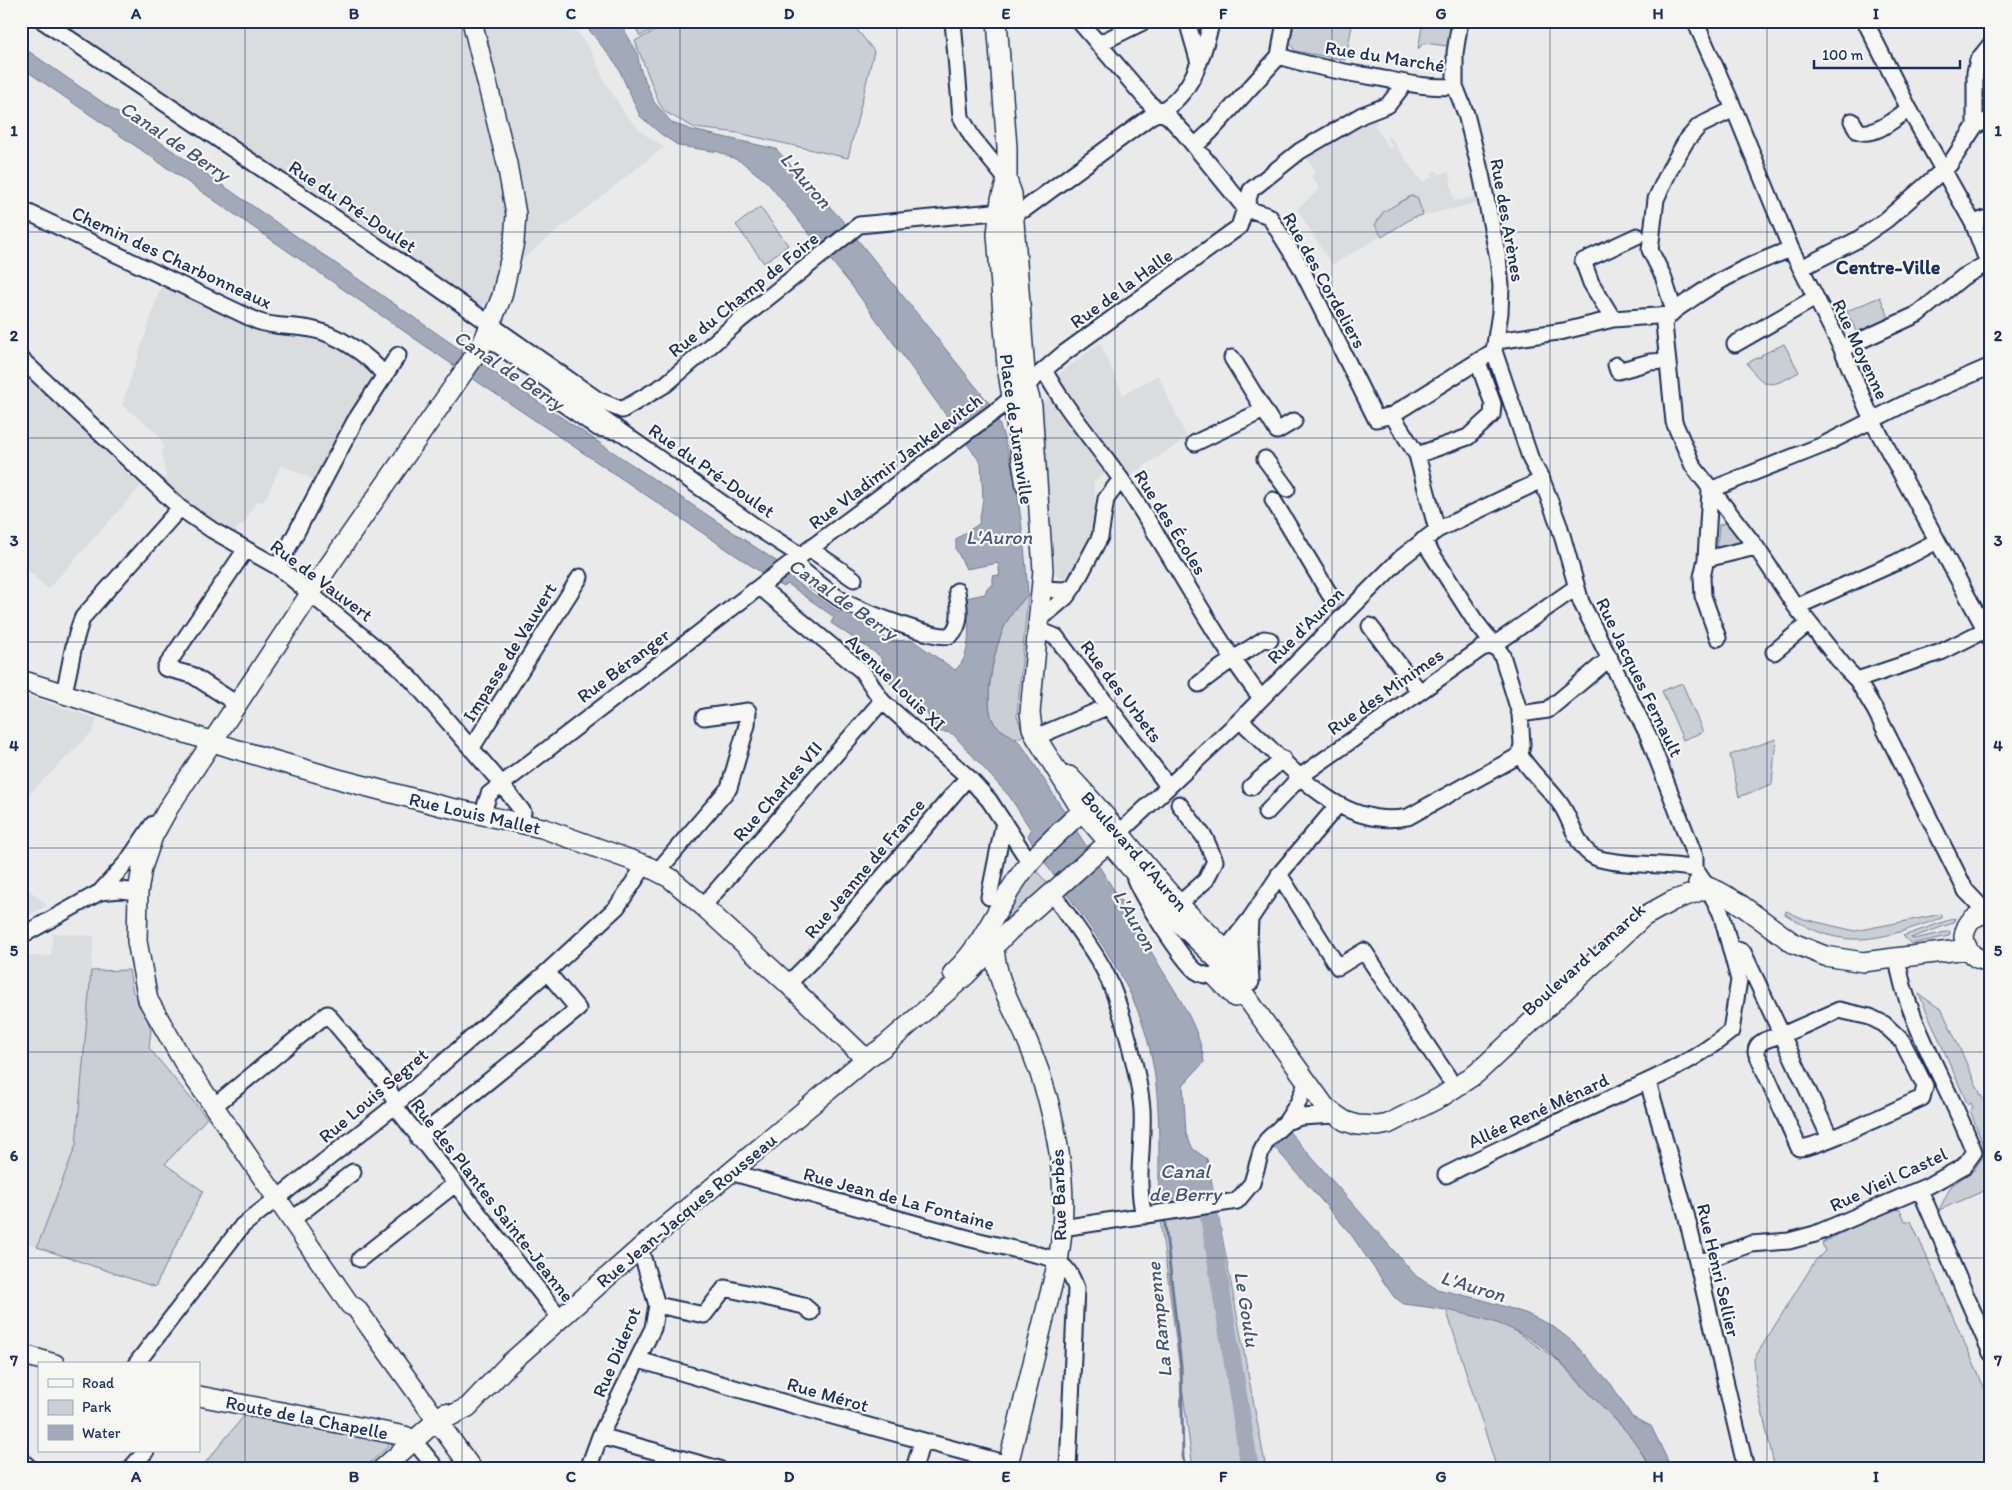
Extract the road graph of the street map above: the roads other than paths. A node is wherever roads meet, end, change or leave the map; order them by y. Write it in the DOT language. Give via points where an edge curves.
graph roads {
  1 [pos="43,21"];
  2 [pos="472,21"];
  3 [pos="952,21"];
  4 [pos="997,21"];
  5 [pos="1079,21"];
  6 [pos="1145,21"];
  7 [pos="1187,21"];
  8 [pos="1212,21"];
  9 [pos="1285,21"];
  10 [pos="1460,21"];
  11 [pos="1695,21"];
  12 [pos="1865,21"];
  13 [pos="1098,44"];
  14 [pos="1991,44"];
  15 [pos="1280,50"];
  16 [pos="1199,63"];
  17 [pos="1405,83"];
  18 [pos="1456,86"];
  19 [pos="1734,109"];
  20 [pos="1909,109"];
  21 [pos="1160,112"];
  22 [pos="1991,119"];
  23 [pos="1852,121"];
  24 [pos="1974,126"];
  25 [pos="1195,146"];
  26 [pos="1945,170"];
  27 [pos="1007,180"];
  28 [pos="21,208"];
  29 [pos="1245,208"];
  30 [pos="1011,217"];
  31 [pos="1991,217"];
  32 [pos="1973,223"];
  33 [pos="1637,236"];
  34 [pos="1791,249"];
  35 [pos="820,258"];
  36 [pos="1988,259"];
  37 [pos="1801,268"];
  38 [pos="802,275"];
  39 [pos="1815,298"];
  40 [pos="1672,313"];
  41 [pos="1612,320"];
  42 [pos="485,336"];
  43 [pos="1735,344"];
  44 [pos="1496,346"];
  45 [pos="1842,349"];
  46 [pos="398,355"];
  47 [pos="1232,358"];
  48 [pos="21,359"];
  49 [pos="1666,361"];
  50 [pos="1478,362"];
  51 [pos="1616,365"];
  52 [pos="1991,366"];
  53 [pos="385,376"];
  54 [pos="1023,388"];
  55 [pos="622,410"];
  56 [pos="1264,410"];
  57 [pos="1392,416"];
  58 [pos="1872,420"];
  59 [pos="1294,421"];
  60 [pos="625,433"];
  61 [pos="1195,443"];
  62 [pos="1417,455"];
  63 [pos="1265,459"];
  64 [pos="1121,479"];
  65 [pos="1542,480"];
  66 [pos="1286,489"];
  67 [pos="1710,490"];
  68 [pos="1273,500"];
  69 [pos="180,508"];
  70 [pos="1438,530"];
  71 [pos="1423,540"];
  72 [pos="1937,541"];
  73 [pos="1756,547"];
  74 [pos="246,549"];
  75 [pos="798,558"];
  76 [pos="1706,559"];
  77 [pos="278,567"];
  78 [pos="1043,570"];
  79 [pos="580,577"];
  80 [pos="854,579"];
  81 [pos="1074,586"];
  82 [pos="760,587"];
  83 [pos="1575,588"];
  84 [pos="1041,589"];
  85 [pos="957,591"];
  86 [pos="311,592"];
  87 [pos="1330,595"];
  88 [pos="1796,607"];
  89 [pos="1809,623"];
  90 [pos="1038,625"];
  91 [pos="1370,626"];
  92 [pos="1983,635"];
  93 [pos="1718,638"];
  94 [pos="1270,640"];
  95 [pos="1494,645"];
  96 [pos="1774,652"];
  97 [pos="1610,658"];
  98 [pos="1232,661"];
  99 [pos="21,680"];
  100 [pos="1858,680"];
  101 [pos="1199,684"];
  102 [pos="1419,692"];
  103 [pos="63,695"];
  104 [pos="1261,698"];
  105 [pos="882,701"];
  106 [pos="237,704"];
  107 [pos="1109,706"];
  108 [pos="1520,714"];
  109 [pos="704,717"];
  110 [pos="1240,720"];
  111 [pos="212,742"];
  112 [pos="1040,744"];
  113 [pos="471,748"];
  114 [pos="1520,754"];
  115 [pos="1284,759"];
  116 [pos="1301,776"];
  117 [pos="968,777"];
  118 [pos="501,784"];
  119 [pos="1251,787"];
  120 [pos="1171,793"];
  121 [pos="170,805"];
  122 [pos="1337,806"];
  123 [pos="1266,813"];
  124 [pos="482,815"];
  125 [pos="1077,816"];
  126 [pos="520,822"];
  127 [pos="1004,822"];
  128 [pos="1109,838"];
  129 [pos="1033,859"];
  130 [pos="651,868"];
  131 [pos="1695,869"];
  132 [pos="1279,874"];
  133 [pos="1708,888"];
  134 [pos="1054,890"];
  135 [pos="1966,891"];
  136 [pos="100,892"];
  137 [pos="138,892"];
  138 [pos="989,896"];
  139 [pos="1179,904"];
  140 [pos="703,906"];
  141 [pos="1989,913"];
  142 [pos="995,916"];
  143 [pos="1250,919"];
  144 [pos="1009,931"];
  145 [pos="1967,934"];
  146 [pos="21,936"];
  147 [pos="1249,941"];
  148 [pos="1730,946"];
  149 [pos="1897,957"];
  150 [pos="984,961"];
  151 [pos="1223,961"];
  152 [pos="1991,961"];
  153 [pos="547,972"];
  154 [pos="1251,982"];
  155 [pos="788,984"];
  156 [pos="1782,1035"];
  157 [pos="866,1059"];
  158 [pos="1448,1077"];
  159 [pos="1307,1081"];
  160 [pos="1648,1082"];
  161 [pos="1944,1083"];
  162 [pos="1926,1091"];
  163 [pos="212,1103"];
  164 [pos="395,1105"];
  165 [pos="1334,1115"];
  166 [pos="1284,1124"];
  167 [pos="418,1138"];
  168 [pos="1830,1138"];
  169 [pos="354,1172"];
  170 [pos="730,1172"];
  171 [pos="1446,1175"];
  172 [pos="455,1184"];
  173 [pos="1920,1190"];
  174 [pos="277,1198"];
  175 [pos="1150,1215"];
  176 [pos="293,1219"];
  177 [pos="1062,1228"];
  178 [pos="640,1248"];
  179 [pos="360,1259"];
  180 [pos="1058,1261"];
  181 [pos="1698,1263"];
  182 [pos="657,1304"];
  183 [pos="811,1312"];
  184 [pos="561,1319"];
  185 [pos="1991,1353"];
  186 [pos="21,1354"];
  187 [pos="638,1360"];
  188 [pos="48,1362"];
  189 [pos="138,1362"];
  190 [pos="200,1396"];
  191 [pos="437,1423"];
  192 [pos="600,1436"];
  193 [pos="414,1441"];
  194 [pos="922,1441"];
  195 [pos="145,1452"];
  196 [pos="21,1460"];
  197 [pos="1007,1466"];
  198 [pos="31,1469"];
  199 [pos="130,1469"];
  200 [pos="382,1469"];
  201 [pos="437,1469"];
  202 [pos="472,1469"];
  203 [pos="588,1469"];
  204 [pos="719,1469"];
  205 [pos="914,1469"];
  206 [pos="1068,1469"];
  207 [pos="1746,1469"];
  1 -- 42 [label="street, Rue du Pré-Doulet" via="340,221"];
  2 -- 42 [label="main road" via="516,214 506,280"];
  3 -- 27 [label="street" via="962,117 972,137"];
  4 -- 27 [label="main road, Place de Juranville"];
  5 -- 13 [label="street"];
  6 -- 13 [label="street"];
  7 -- 16 [label="street"];
  8 -- 16 [label="street, Rue du Champ de Foire"];
  9 -- 15 [label="street"];
  10 -- 18 [label="street, Rue des Arènes" via="1455,53"];
  11 -- 19 [label="street, Rue Moyenne"];
  12 -- 20 [label="street"];
  13 -- 21 [label="street"];
  14 -- 24 [label="street" via="1978,60 1975,72"];
  15 -- 17 [label="street, Rue du Marché" via="1295,62"];
  15 -- 25 [label="street"];
  16 -- 21 [label="street, Rue du Champ de Foire" via="1184,92"];
  17 -- 18 [label="street, Rue du Marché" via="1442,88"];
  17 -- 29 [label="street, Rue de la Halle" via="1388,105 1356,118 1300,152 1257,185 1251,190"];
  18 -- 44 [label="street, Rue des Arènes" via="1466,114 1498,258 1501,286"];
  19 -- 34 [label="street, Rue Moyenne"];
  19 -- 40 [label="street" via="1699,126 1686,141 1656,198 1650,250 1663,276"];
  20 -- 23 [label="street" via="1866,134 1858,131"];
  20 -- 26 [label="street"];
  21 -- 25 [label="street" via="1169,117"];
  21 -- 30 [label="street, Rue du Champ de Foire"];
  22 -- 24 [label="street"];
  24 -- 26 [label="street"];
  25 -- 29 [label="street"];
  26 -- 32 [label="street"];
  26 -- 37 [label="street" via="1872,230"];
  27 -- 30 [label="main road, Place de Juranville"];
  28 -- 53 [label="street, Chemin des Charbonneaux" via="258,321 311,329 334,338 367,358"];
  29 -- 54 [label="street, Rue de la Halle" via="1239,227"];
  29 -- 57 [label="street, Rue des Cordeliers" via="1269,216 1300,266 1376,419"];
  30 -- 35 [label="street, Rue du Champ de Foire" via="860,226"];
  30 -- 54 [label="main road, Place de Juranville" via="997,234 1007,366"];
  31 -- 32 [label="street"];
  32 -- 36 [label="street"];
  33 -- 41 [label="street" via="1583,261 1591,283"];
  34 -- 37 [label="street, Rue Moyenne"];
  34 -- 40 [label="street" via="1718,280"];
  35 -- 38 [label="street, Rue du Champ de Foire"];
  35 -- 55 [label="street, Rue du Champ de Foire" via="739,321 666,384"];
  36 -- 45 [label="street" via="1918,314"];
  37 -- 39 [label="street, Rue Moyenne"];
  39 -- 43 [label="street"];
  39 -- 45 [label="street, Rue Moyenne"];
  40 -- 41 [label="street"];
  40 -- 49 [label="street" via="1664,324"];
  41 -- 44 [label="street"];
  42 -- 55 [label="street, Rue du Pré-Doulet" via="598,400"];
  42 -- 60 [label="street, Rue du Pré-Doulet" via="504,351 509,366 598,428"];
  42 -- 86 [label="main road" via="459,380"];
  44 -- 50 [label="street"];
  44 -- 65 [label="street, Rue des Arènes" via="1531,460"];
  45 -- 58 [label="street, Rue Moyenne"];
  46 -- 53 [label="street"];
  47 -- 56 [label="street"];
  48 -- 69 [label="street, Rue de Vauvert"];
  49 -- 51 [label="street" via="1650,362 1618,372"];
  49 -- 67 [label="street" via="1674,422 1693,466"];
  50 -- 57 [label="street"];
  50 -- 62 [label="street" via="1493,404 1492,415 1468,437"];
  52 -- 58 [label="street"];
  53 -- 77 [label="street" via="355,421"];
  54 -- 64 [label="street, Rue des Écoles"];
  54 -- 75 [label="street, Rue Vladimir Jankelevitch"];
  54 -- 78 [label="main road, Place de Juranville" via="1030,526"];
  54 -- 78 [label="main road, Place de Juranville" via="1032,406"];
  55 -- 60 [label="street, Rue du Pré-Doulet"];
  56 -- 59 [label="street" via="1277,431"];
  56 -- 61 [label="street"];
  57 -- 62 [label="street"];
  58 -- 67 [label="street" via="1823,445"];
  58 -- 72 [label="street, Rue Moyenne"];
  60 -- 75 [label="street, Rue du Pré-Doulet"];
  62 -- 70 [label="street"];
  63 -- 66 [label="street"];
  64 -- 81 [label="street" via="1106,499 1100,537"];
  64 -- 98 [label="street, Rue des Écoles"];
  65 -- 70 [label="street, Rue d'Auron"];
  65 -- 83 [label="street, Rue Jacques Fernault" via="1560,528"];
  67 -- 73 [label="street"];
  67 -- 76 [label="street"];
  68 -- 87 [label="street"];
  69 -- 74 [label="street, Rue de Vauvert"];
  69 -- 103 [label="street" via="83,617"];
  70 -- 71 [label="street, Rue d'Auron"];
  71 -- 95 [label="street"];
  71 -- 104 [label="street, Rue d'Auron" via="1342,611"];
  72 -- 88 [label="street"];
  72 -- 92 [label="street, Rue Moyenne"];
  73 -- 76 [label="street"];
  73 -- 88 [label="street"];
  74 -- 77 [label="street, Rue de Vauvert"];
  74 -- 106 [label="street" via="165,668 192,675"];
  75 -- 80 [label="street"];
  75 -- 82 [label="street, Rue Béranger"];
  75 -- 85 [label="street" via="844,601 941,637 950,635 956,626 960,611"];
  76 -- 93 [label="street" via="1702,577 1703,596"];
  77 -- 86 [label="street, Rue de Vauvert"];
  78 -- 84 [label="main road, Boulevard d'Auron"];
  79 -- 113 [label="street, Impasse de Vauvert"];
  81 -- 84 [label="street" via="1065,590"];
  81 -- 90 [label="street"];
  82 -- 105 [label="street, Avenue Louis XI" via="862,671"];
  82 -- 118 [label="street, Rue Béranger"];
  83 -- 95 [label="street, Rue des Minimes"];
  83 -- 97 [label="street, Rue Jacques Fernault"];
  84 -- 90 [label="main road, Boulevard d'Auron"];
  86 -- 106 [label="main road"];
  86 -- 113 [label="street, Rue de Vauvert" via="413,681"];
  88 -- 89 [label="street"];
  89 -- 96 [label="street"];
  89 -- 100 [label="street"];
  90 -- 107 [label="street, Rue des Urbets" via="1056,637"];
  90 -- 112 [label="main road, Boulevard d'Auron" via="1030,713 1032,728"];
  91 -- 102 [label="street"];
  92 -- 100 [label="street"];
  94 -- 98 [label="street" via="1264,639"];
  95 -- 102 [label="street, Rue des Minimes" via="1482,648"];
  95 -- 108 [label="street" via="1502,655"];
  97 -- 108 [label="street" via="1548,710"];
  97 -- 131 [label="street, Rue Jacques Fernault" via="1662,767 1696,857"];
  98 -- 101 [label="street" via="1220,666"];
  98 -- 104 [label="street, Rue des Écoles"];
  99 -- 103 [label="main road, Rue Louis Mallet"];
  100 -- 135 [label="street"];
  102 -- 116 [label="street, Rue des Minimes"];
  103 -- 111 [label="main road, Rue Louis Mallet"];
  104 -- 110 [label="street, Rue d'Auron"];
  105 -- 117 [label="street, Avenue Louis XI"];
  105 -- 140 [label="street, Rue Charles VII"];
  106 -- 111 [label="main road"];
  107 -- 112 [label="street"];
  107 -- 120 [label="street, Rue des Urbets"];
  108 -- 114 [label="street"];
  109 -- 130 [label="street, Rue Louis Segret" via="748,711 747,726 729,788"];
  110 -- 115 [label="street"];
  110 -- 120 [label="street, Rue d'Auron"];
  111 -- 121 [label="main road"];
  111 -- 124 [label="main road, Rue Louis Mallet" via="390,794"];
  112 -- 125 [label="main road, Boulevard d'Auron"];
  112 -- 128 [label="main road, Boulevard d'Auron" via="1089,797"];
  113 -- 118 [label="street, Rue de Vauvert"];
  114 -- 122 [label="street" via="1408,817 1376,819"];
  114 -- 131 [label="street" via="1527,767 1561,804 1584,848 1593,856 1624,864"];
  115 -- 116 [label="street"];
  115 -- 119 [label="street"];
  116 -- 122 [label="street"];
  116 -- 123 [label="street, Rue des Minimes"];
  117 -- 127 [label="street, Avenue Louis XI"];
  117 -- 155 [label="street, Rue Jeanne de France"];
  118 -- 124 [label="street, Rue Béranger" via="489,794"];
  118 -- 126 [label="street, Rue de Vauvert" via="523,812"];
  120 -- 128 [label="street, Rue d'Auron"];
  120 -- 139 [label="street, Rue des Urbets" via="1205,838 1215,861 1206,880"];
  121 -- 136 [label="street"];
  121 -- 137 [label="main road" via="153,836"];
  122 -- 132 [label="street"];
  124 -- 126 [label="main road, Rue Louis Mallet"];
  125 -- 128 [label="main road, Boulevard d'Auron"];
  125 -- 129 [label="main road"];
  126 -- 130 [label="main road, Rue Louis Mallet" via="596,846"];
  127 -- 129 [label="street, Avenue Louis XI"];
  127 -- 138 [label="street"];
  128 -- 134 [label="main road, Rue Jean-Jacques Rousseau"];
  128 -- 139 [label="main road, Boulevard d'Auron"];
  128 -- 151 [label="main road, Boulevard d'Auron" via="1170,914"];
  129 -- 142 [label="main road"];
  130 -- 140 [label="main road, Rue Louis Mallet" via="670,878"];
  130 -- 153 [label="street, Rue Louis Segret" via="617,907"];
  131 -- 133 [label="street, Rue Jacques Fernault"];
  132 -- 143 [label="street"];
  132 -- 158 [label="street" via="1338,967 1364,950"];
  133 -- 148 [label="street, Rue Jacques Fernault" via="1721,913"];
  133 -- 149 [label="main road" via="1737,902 1793,943 1825,956 1854,962"];
  133 -- 158 [label="main road, Boulevard Lamarck" via="1697,883 1689,884 1636,906 1469,1064"];
  133 -- 165 [label="main road, Boulevard Lamarck" via="1672,901 1643,917 1477,1073 1441,1097 1388,1124 1356,1125"];
  134 -- 144 [label="main road, Rue Jean-Jacques Rousseau"];
  134 -- 175 [label="street" via="1105,972 1118,1009 1142,1109 1139,1195"];
  135 -- 141 [label="street"];
  135 -- 145 [label="street"];
  136 -- 137 [label="street"];
  136 -- 146 [label="street"];
  137 -- 163 [label="main road" via="137,941 148,1000 179,1055"];
  139 -- 151 [label="main road, Boulevard d'Auron"];
  140 -- 155 [label="main road, Rue Louis Mallet"];
  141 -- 145 [label="main road" via="1980,914"];
  142 -- 144 [label="main road"];
  142 -- 150 [label="main road"];
  143 -- 147 [label="street"];
  143 -- 151 [label="street"];
  144 -- 150 [label="main road, Rue Jean-Jacques Rousseau"];
  145 -- 149 [label="main road"];
  145 -- 152 [label="main road" via="1975,958"];
  147 -- 151 [label="street"];
  147 -- 154 [label="street"];
  148 -- 156 [label="street" via="1743,952"];
  148 -- 160 [label="street, Allée René Ménard" via="1739,980 1731,1031 1686,1064"];
  149 -- 161 [label="street, Rue Vieil Castel" via="1899,974 1911,1007"];
  150 -- 157 [label="main road, Rue Jean-Jacques Rousseau"];
  150 -- 177 [label="main road, Rue Barbès" via="1001,986 1030,1047 1043,1085 1056,1136 1062,1178"];
  151 -- 154 [label="main road, Boulevard Lamarck"];
  151 -- 159 [label="main road, Boulevard Lamarck"];
  153 -- 164 [label="street, Rue Louis Segret"];
  153 -- 167 [label="street" via="578,1009"];
  154 -- 158 [label="main road, Boulevard Lamarck" via="1321,1083 1334,1099 1350,1110 1385,1113"];
  155 -- 157 [label="main road, Rue Louis Mallet"];
  156 -- 162 [label="street" via="1839,1010 1870,1017 1884,1024 1902,1041"];
  156 -- 168 [label="street"];
  156 -- 168 [label="street" via="1760,1043 1756,1052 1799,1148"];
  157 -- 170 [label="main road, Rue Jean-Jacques Rousseau"];
  159 -- 165 [label="main road, Boulevard Lamarck"];
  159 -- 166 [label="street"];
  160 -- 171 [label="street, Allée René Ménard"];
  160 -- 181 [label="street, Rue Henri Sellier"];
  161 -- 162 [label="street"];
  161 -- 173 [label="street, Rue Vieil Castel" via="1974,1152 1964,1166"];
  162 -- 168 [label="street" via="1922,1098"];
  163 -- 164 [label="street, Rue des Plantes Sainte-Jeanne" via="327,1014 386,1084"];
  163 -- 174 [label="main road"];
  164 -- 167 [label="street, Rue des Plantes Sainte-Jeanne"];
  164 -- 174 [label="street, Rue Louis Segret"];
  165 -- 166 [label="street" via="1302,1117"];
  166 -- 175 [label="street" via="1268,1140 1252,1183 1237,1201"];
  167 -- 172 [label="street, Rue des Plantes Sainte-Jeanne"];
  169 -- 176 [label="street"];
  170 -- 178 [label="main road, Rue Jean-Jacques Rousseau"];
  170 -- 180 [label="street, Rue Jean de La Fontaine"];
  172 -- 179 [label="street"];
  172 -- 184 [label="street, Rue des Plantes Sainte-Jeanne"];
  173 -- 181 [label="street, Rue Vieil Castel" via="1804,1238 1752,1244"];
  173 -- 185 [label="street"];
  174 -- 176 [label="main road"];
  174 -- 189 [label="street, Rue Louis Segret" via="242,1226"];
  175 -- 177 [label="street"];
  176 -- 191 [label="main road" via="350,1305 356,1308"];
  177 -- 180 [label="main road, Rue Barbès"];
  178 -- 182 [label="street, Rue Diderot"];
  178 -- 184 [label="main road, Rue Jean-Jacques Rousseau"];
  180 -- 197 [label="main road, Rue Barbès"];
  180 -- 206 [label="street" via="1070,1271 1076,1288"];
  181 -- 207 [label="street, Rue Henri Sellier"];
  182 -- 183 [label="street" via="704,1315 725,1288 804,1306"];
  182 -- 187 [label="street, Rue Diderot" via="653,1328"];
  184 -- 191 [label="main road, Rue Jean-Jacques Rousseau" via="509,1364 459,1397"];
  186 -- 188 [label="main road"];
  187 -- 192 [label="street, Rue Diderot"];
  187 -- 194 [label="street, Rue Mérot"];
  190 -- 193 [label="main road, Route de la Chapelle" via="405,1436"];
  191 -- 193 [label="main road, Rue Jean-Jacques Rousseau"];
  191 -- 202 [label="main road"];
  192 -- 203 [label="street, Rue Diderot"];
  192 -- 204 [label="street"];
  193 -- 200 [label="main road, Rue Jean-Jacques Rousseau"];
  193 -- 201 [label="street"];
  194 -- 197 [label="street, Rue Mérot"];
  194 -- 205 [label="street"];
  195 -- 199 [label="street"];
  196 -- 198 [label="street"];
}
